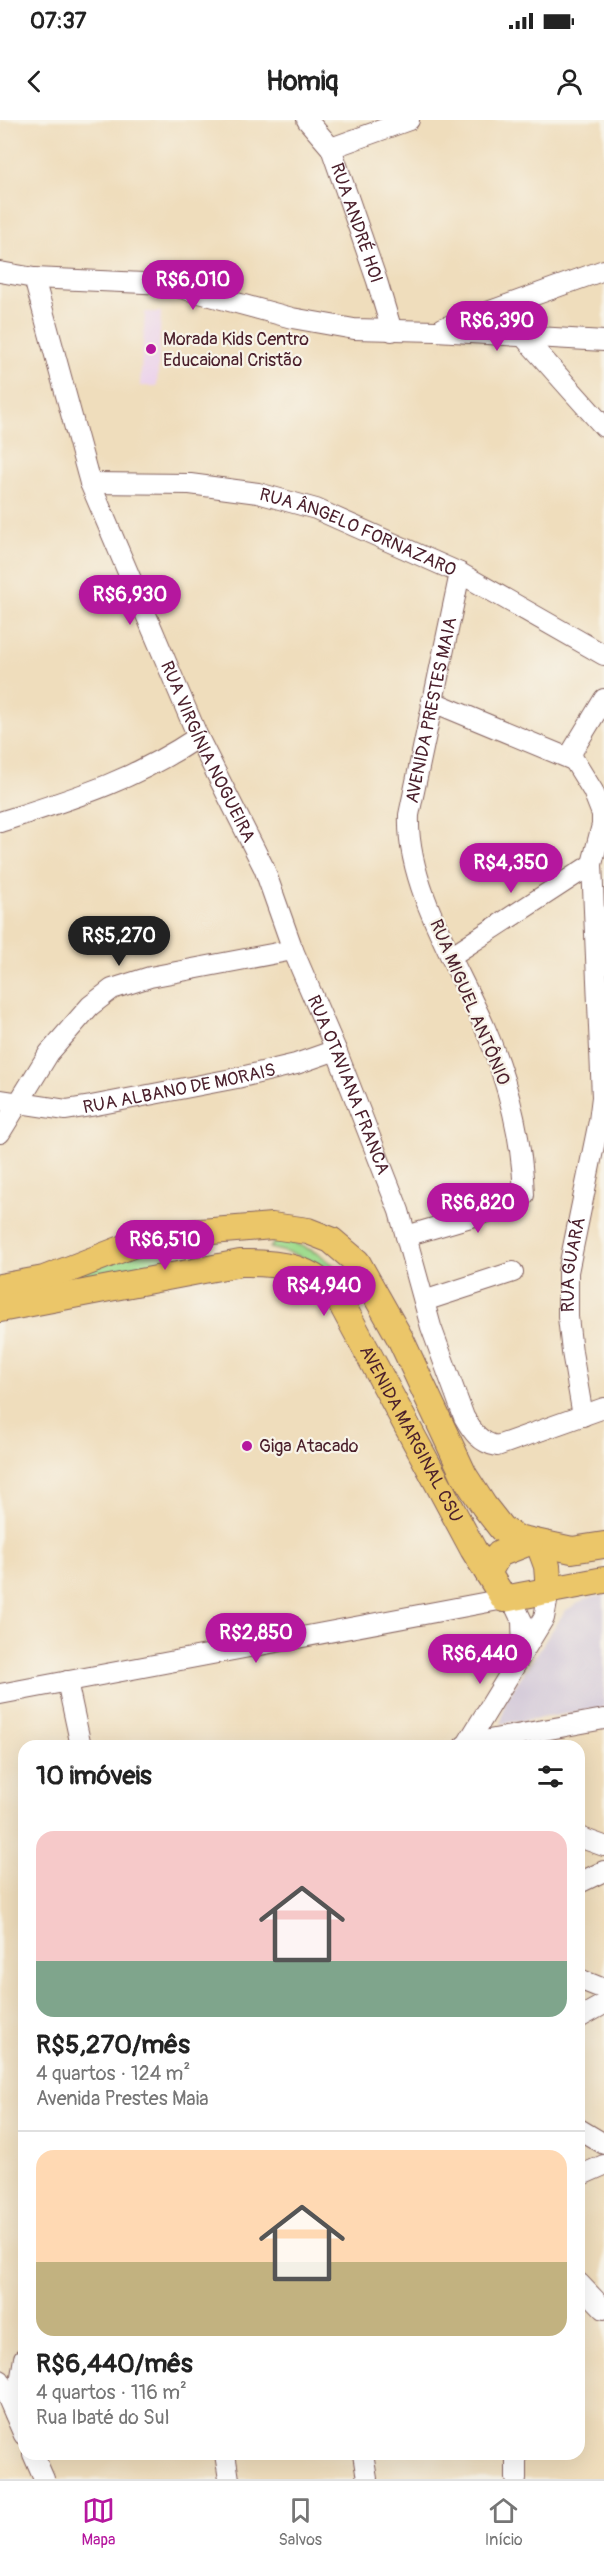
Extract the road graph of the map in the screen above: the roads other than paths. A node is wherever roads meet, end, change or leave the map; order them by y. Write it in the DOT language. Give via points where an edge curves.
graph roads {
  1 [pos="308,120"];
  2 [pos="409,120"];
  3 [pos="331,148"];
  4 [pos="604,270"];
  5 [pos="0,272"];
  6 [pos="34,278"];
  7 [pos="392,331"];
  8 [pos="435,331"];
  9 [pos="522,336"];
  10 [pos="604,341"];
  11 [pos="604,427"];
  12 [pos="90,483"];
  13 [pos="460,573"];
  14 [pos="604,655"];
  15 [pos="604,699"];
  16 [pos="431,701"];
  17 [pos="198,738"];
  18 [pos="573,755"];
  19 [pos="0,822"];
  20 [pos="410,846"];
  21 [pos="592,864"];
  22 [pos="293,950"];
  23 [pos="451,956"];
  24 [pos="336,1050"];
  25 [pos="10,1101"];
  26 [pos="0,1132"];
  27 [pos="198,1232"];
  28 [pos="406,1236"];
  29 [pos="240,1263"];
  30 [pos="513,1272"];
  31 [pos="0,1287"];
  32 [pos="424,1301"];
  33 [pos="0,1309"];
  34 [pos="431,1328"];
  35 [pos="400,1340"];
  36 [pos="604,1408"];
  37 [pos="583,1416"];
  38 [pos="534,1543"];
  39 [pos="604,1545"];
  40 [pos="488,1573"];
  41 [pos="604,1580"];
  42 [pos="549,1591"];
  43 [pos="507,1598"];
  44 [pos="523,1650"];
  45 [pos="67,1681"];
  46 [pos="0,1694"];
  47 [pos="604,1719"];
  48 [pos="80,1740"];
  49 [pos="469,1740"];
  50 [pos="493,1740"];
  51 [pos="585,1840"];
  52 [pos="604,1846"];
  53 [pos="604,1871"];
  54 [pos="585,1880"];
  55 [pos="585,1981"];
  56 [pos="604,1989"];
  57 [pos="604,2004"];
  58 [pos="585,2015"];
  59 [pos="585,2133"];
  60 [pos="604,2144"];
  61 [pos="604,2165"];
  62 [pos="585,2173"];
  63 [pos="585,2289"];
  64 [pos="604,2309"];
  65 [pos="0,2380"];
  66 [pos="18,2395"];
  67 [pos="15,2414"];
  68 [pos="18,2421"];
  69 [pos="36,2460"];
  70 [pos="226,2460"];
  71 [pos="364,2460"];
  72 [pos="516,2460"];
  73 [pos="44,2479"];
  74 [pos="229,2479"];
  75 [pos="367,2479"];
  76 [pos="516,2479"];
  1 -- 3 [label="street, RUA ANDRÉ HOI"];
  2 -- 3 [label="street"];
  3 -- 7 [label="street, RUA ANDRÉ HOI"];
  4 -- 8 [label="street"];
  5 -- 6 [label="street"];
  6 -- 7 [label="street" via="152,282 292,318 354,330"];
  6 -- 12 [label="street, RUA VIRGÍNIA NOGUEIRA"];
  7 -- 8 [label="street"];
  8 -- 9 [label="street"];
  9 -- 10 [label="street"];
  9 -- 11 [label="street"];
  12 -- 13 [label="street, RUA ÂNGELO FORNAZARO" via="190,484 258,493 316,509"];
  12 -- 17 [label="street, RUA VIRGÍNIA NOGUEIRA"];
  13 -- 14 [label="street, RUA ÂNGELO FORNAZARO"];
  13 -- 16 [label="street, AVENIDA PRESTES MAIA"];
  15 -- 18 [label="street"];
  16 -- 18 [label="street"];
  16 -- 20 [label="street, AVENIDA PRESTES MAIA" via="409,815"];
  17 -- 19 [label="street" via="122,781"];
  17 -- 22 [label="street, RUA VIRGÍNIA NOGUEIRA" via="264,868"];
  18 -- 21 [label="street, RUA GUARÁ" via="602,814"];
  20 -- 23 [label="street, RUA MIGUEL ANTÔNIO"];
  21 -- 23 [label="street"];
  21 -- 37 [label="street, RUA GUARÁ" via="602,1097 568,1272 568,1317"];
  22 -- 24 [label="street, RUA OTAVIANA FRANCA"];
  22 -- 25 [label="street" via="150,977 112,989 70,1027"];
  23 -- 28 [label="street, RUA MIGUEL ANTÔNIO" via="507,1085 518,1126 524,1195 519,1202 506,1207"];
  24 -- 25 [label="street, RUA ALBANO DE MORAIS" via="237,1078 92,1106 66,1110"];
  24 -- 28 [label="street, RUA OTAVIANA FRANCA"];
  25 -- 26 [label="street"];
  27 -- 29 [label="main road" via="181,1241 184,1261"];
  27 -- 31 [label="main road, AVENIDA MARGINAL CSU" via="132,1245 44,1279"];
  27 -- 35 [label="main road, AVENIDA MARGINAL CSU" via="272,1226 308,1231 331,1240 357,1262"];
  28 -- 32 [label="street, RUA OTAVIANA FRANCA"];
  29 -- 33 [label="main road, AVENIDA MARGINAL CSU"];
  29 -- 40 [label="main road, AVENIDA MARGINAL CSU" via="275,1264 312,1275 328,1286"];
  30 -- 32 [label="street"];
  32 -- 34 [label="street, RUA OTAVIANA FRANCA"];
  34 -- 35 [label="street"];
  34 -- 37 [label="street, RUA OTAVIANA FRANCA" via="464,1417 480,1439 497,1446"];
  35 -- 38 [label="main road, AVENIDA MARGINAL CSU" via="464,1475 484,1506 502,1528"];
  36 -- 37 [label="street"];
  38 -- 39 [label="main road, AVENIDA MARGINAL CSU" via="572,1550"];
  38 -- 40 [label="main road" via="499,1554"];
  38 -- 42 [label="main road" via="547,1566"];
  40 -- 43 [label="main road, AVENIDA MARGINAL CSU"];
  41 -- 42 [label="main road"];
  42 -- 43 [label="main road"];
  42 -- 44 [label="street" via="544,1618"];
  43 -- 44 [label="street" via="522,1621"];
  43 -- 45 [label="street"];
  44 -- 49 [label="street"];
  45 -- 46 [label="street"];
  45 -- 48 [label="street"];
  47 -- 50 [label="street"];
  51 -- 52 [label="street"];
  53 -- 54 [label="street"];
  55 -- 56 [label="street"];
  57 -- 58 [label="street"];
  59 -- 60 [label="street"];
  61 -- 62 [label="street"];
  63 -- 64 [label="street"];
  65 -- 67 [label="street"];
  66 -- 67 [label="street"];
  67 -- 68 [label="street"];
  69 -- 73 [label="street"];
  70 -- 74 [label="street"];
  71 -- 75 [label="street"];
  72 -- 76 [label="street"];
}
